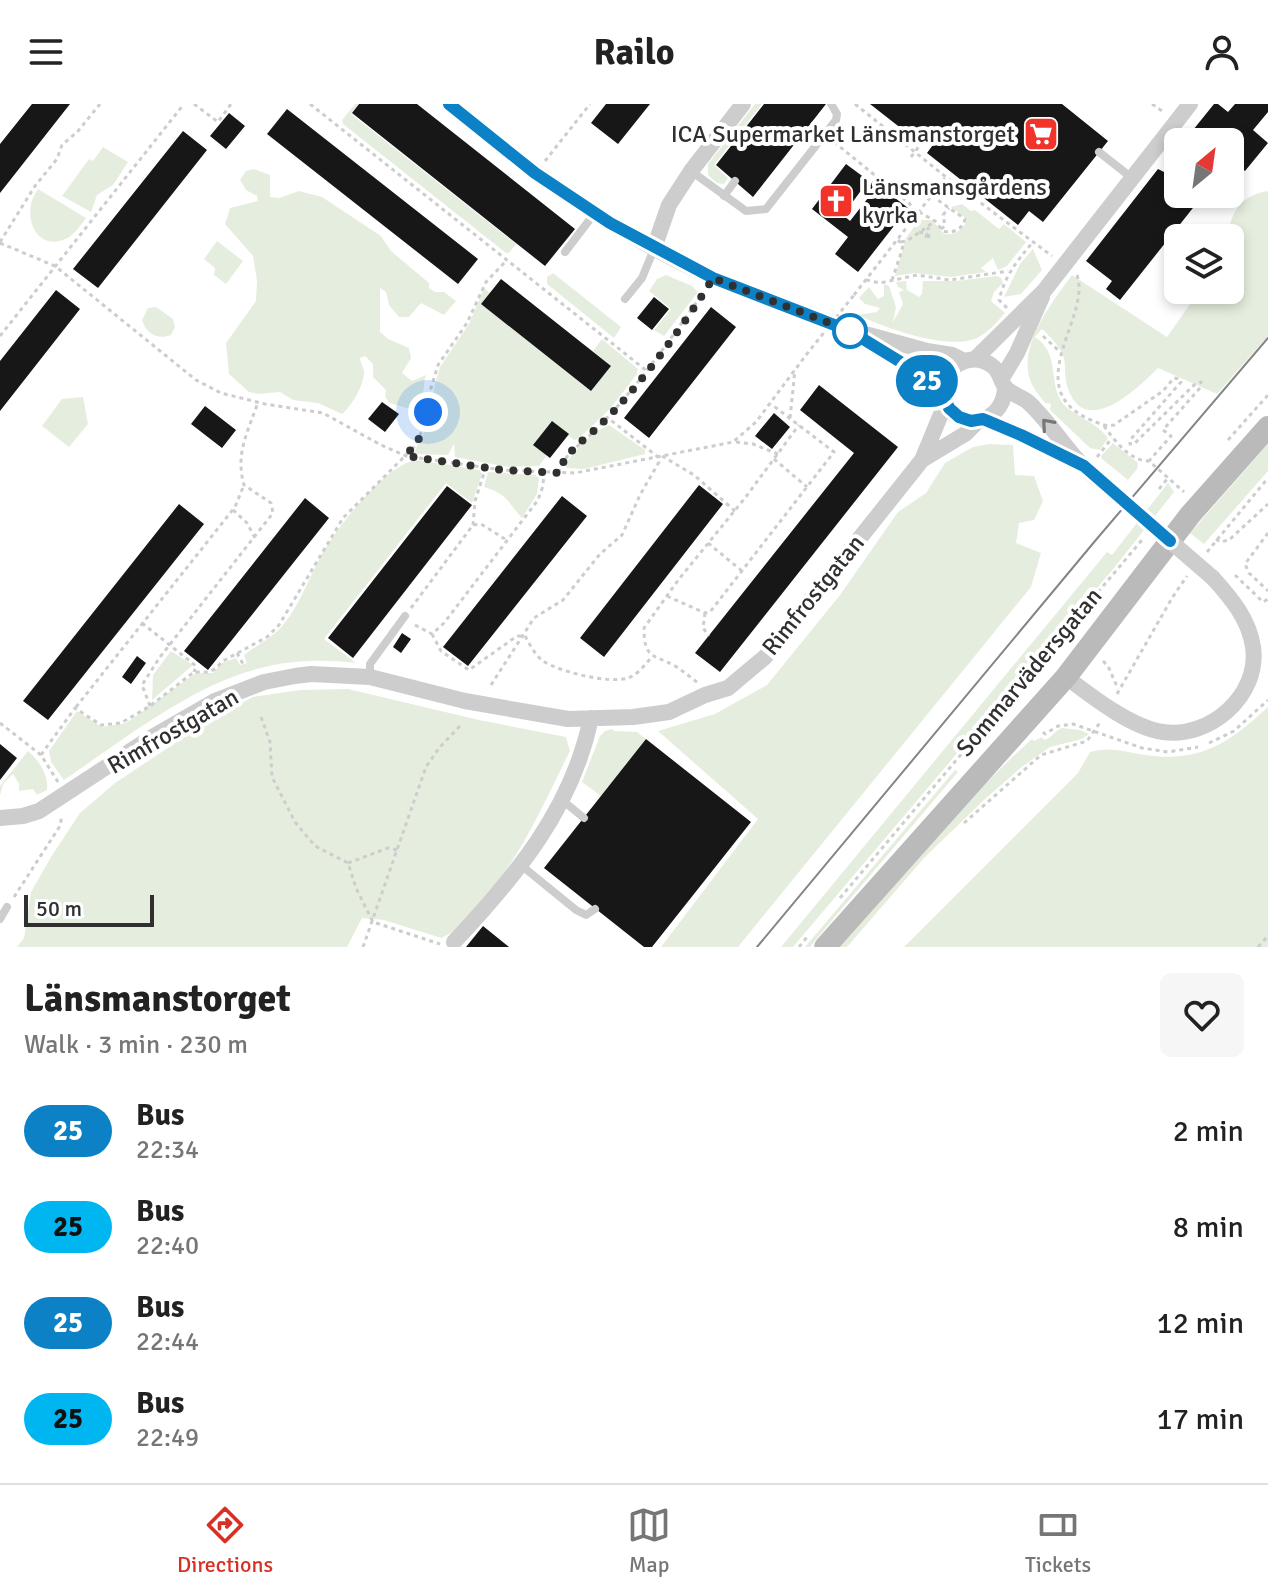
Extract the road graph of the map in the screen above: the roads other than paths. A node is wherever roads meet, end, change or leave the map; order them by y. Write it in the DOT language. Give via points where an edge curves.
graph roads {
  1 [pos="449,104"];
  2 [pos="743,104"];
  3 [pos="831,104"];
  4 [pos="1190,104"];
  5 [pos="1099,152"];
  6 [pos="691,171"];
  7 [pos="1132,178"];
  8 [pos="735,181"];
  9 [pos="724,196"];
  10 [pos="594,214"];
  11 [pos="654,248"];
  12 [pos="565,252"];
  13 [pos="1044,291"];
  14 [pos="625,299"];
  15 [pos="850,331"];
  16 [pos="969,360"];
  17 [pos="1003,383"];
  18 [pos="944,398"];
  19 [pos="981,420"];
  20 [pos="1268,427"];
  21 [pos="922,460"];
  22 [pos="1090,462"];
  23 [pos="405,616"];
  24 [pos="1261,668"];
  25 [pos="370,677"];
  26 [pos="1066,677"];
  27 [pos="591,718"];
  28 [pos="562,800"];
  29 [pos="0,818"];
  30 [pos="584,818"];
  31 [pos="522,866"];
  32 [pos="566,886"];
  33 [pos="558,896"];
  34 [pos="7,907"];
  35 [pos="595,909"];
  36 [pos="0,919"];
  37 [pos="817,941"];
  38 [pos="454,942"];
  1 -- 10 [label="street"];
  2 -- 6 [label="street"];
  3 -- 9 [label="lane" via="836,120 766,209 746,211"];
  4 -- 7 [label="street"];
  5 -- 7 [label="lane"];
  6 -- 9 [label="lane"];
  6 -- 11 [label="street" via="669,205"];
  7 -- 13 [label="street"];
  8 -- 9 [label="lane"];
  10 -- 11 [label="street"];
  10 -- 12 [label="lane"];
  11 -- 14 [label="lane" via="642,278"];
  11 -- 15 [label="street" via="713,278"];
  13 -- 16 [label="street"];
  13 -- 17 [label="street"];
  15 -- 16 [label="street"];
  15 -- 18 [label="street" via="896,358"];
  16 -- 17 [label="street" via="991,365"];
  16 -- 18 [label="street" via="948,373"];
  17 -- 19 [label="street" via="999,407"];
  22 -- 17 [label="street, one-way"];
  18 -- 19 [label="street" via="959,417"];
  18 -- 21 [label="street, Rimfrostgatan"];
  19 -- 21 [label="street, Rimfrostgatan"];
  19 -- 22 [label="street"];
  20 -- 26 [label="street, Sommarvädersgatan" via="1182,526"];
  21 -- 27 [label="street, Rimfrostgatan" via="765,657 728,688 669,712"];
  22 -- 24 [label="street, bridge" via="1112,491 1231,598"];
  23 -- 25 [label="lane" via="370,664"];
  24 -- 26 [label="street" via="1224,715 1182,732 1144,726"];
  25 -- 27 [label="street, Rimfrostgatan" via="497,708"];
  25 -- 29 [label="street, Rimfrostgatan" via="311,674 240,691 149,739 39,811"];
  26 -- 37 [label="street, Sommarvädersgatan"];
  27 -- 28 [label="street"];
  28 -- 30 [label="lane"];
  28 -- 31 [label="street"];
  31 -- 33 [label="lane"];
  31 -- 38 [label="street"];
  32 -- 33 [label="lane"];
  33 -- 35 [label="lane" via="583,914"];
  34 -- 36 [label="lane"];
}
